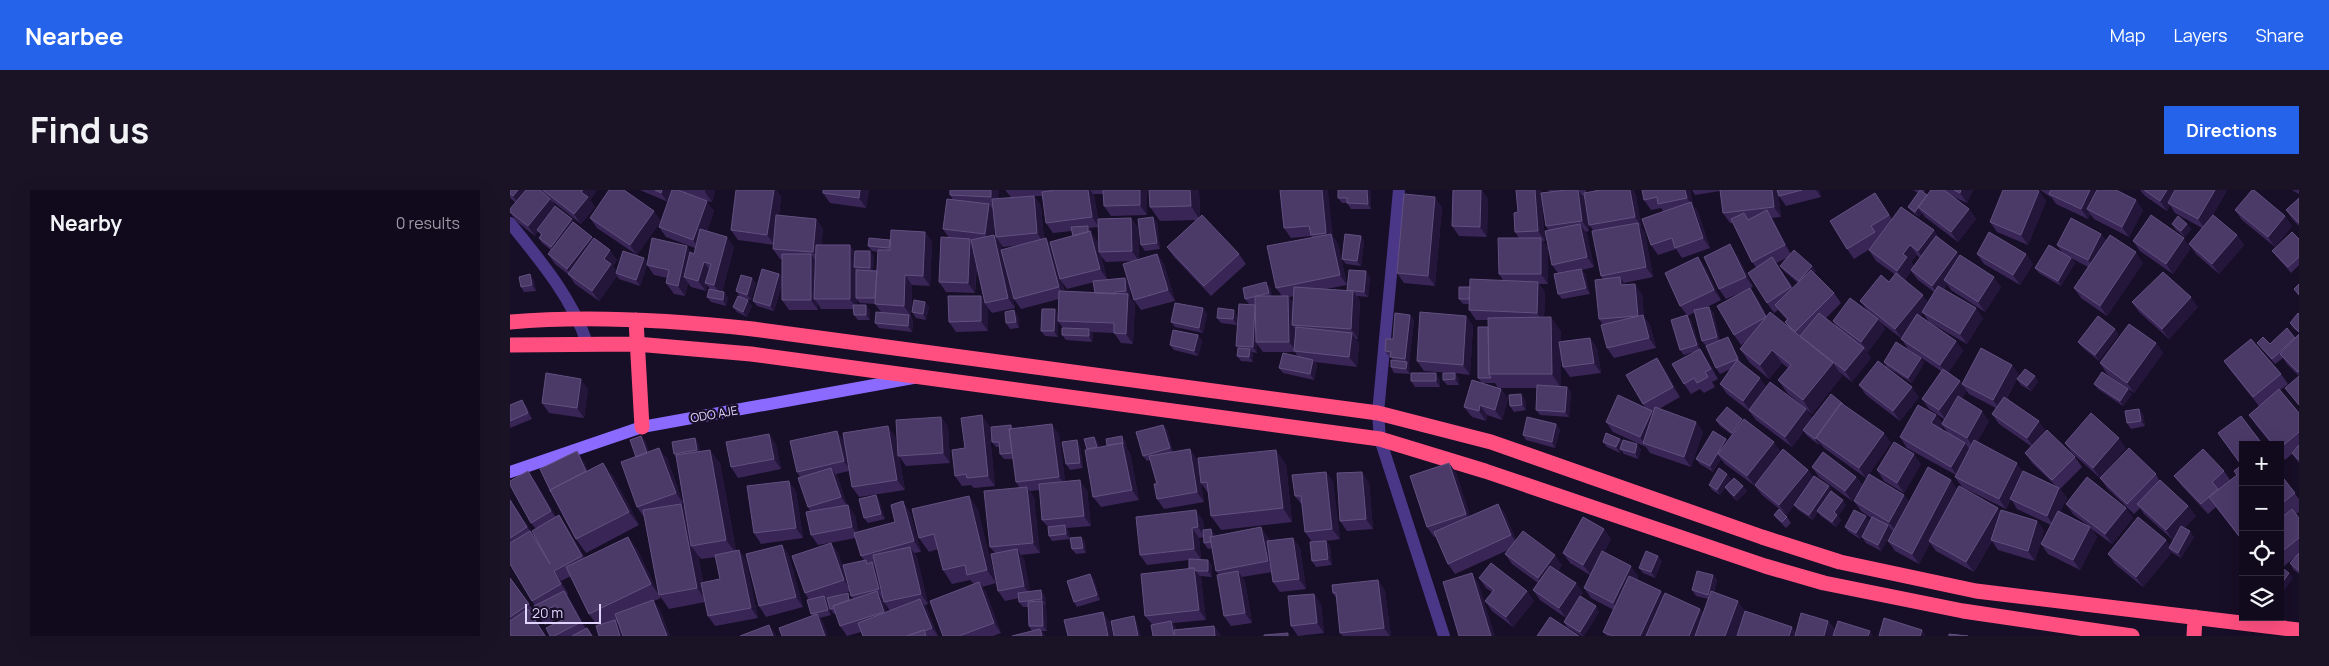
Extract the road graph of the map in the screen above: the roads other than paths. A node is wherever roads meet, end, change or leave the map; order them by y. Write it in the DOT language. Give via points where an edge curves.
graph roads {
  1 [pos="1399,190"];
  2 [pos="510,223"];
  3 [pos="579,319"];
  4 [pos="636,320"];
  5 [pos="510,322"];
  6 [pos="587,343"];
  7 [pos="636,344"];
  8 [pos="510,345"];
  9 [pos="923,376"];
  10 [pos="1378,413"];
  11 [pos="642,427"];
  12 [pos="1380,439"];
  13 [pos="510,472"];
  14 [pos="2195,617"];
  15 [pos="2299,630"];
  16 [pos="1444,636"];
  17 [pos="2132,636"];
  18 [pos="2194,636"];
  1 -- 10 [label="street"];
  2 -- 3 [label="street" via="541,261"];
  3 -- 4 [label="highway"];
  3 -- 5 [label="highway"];
  3 -- 6 [label="street"];
  4 -- 7 [label="highway"];
  4 -- 10 [label="highway" via="753,329"];
  6 -- 7 [label="highway"];
  6 -- 8 [label="highway"];
  7 -- 9 [label="highway" via="751,354"];
  7 -- 11 [label="highway"];
  9 -- 11 [label="street, ODO AJE"];
  9 -- 12 [label="highway"];
  10 -- 12 [label="street"];
  10 -- 14 [label="highway" via="1491,442 1840,562 1976,590"];
  11 -- 13 [label="street, ODO AJE"];
  12 -- 16 [label="street"];
  12 -- 17 [label="highway" via="1824,583 1963,611"];
  14 -- 15 [label="highway"];
  14 -- 18 [label="highway"];
}
